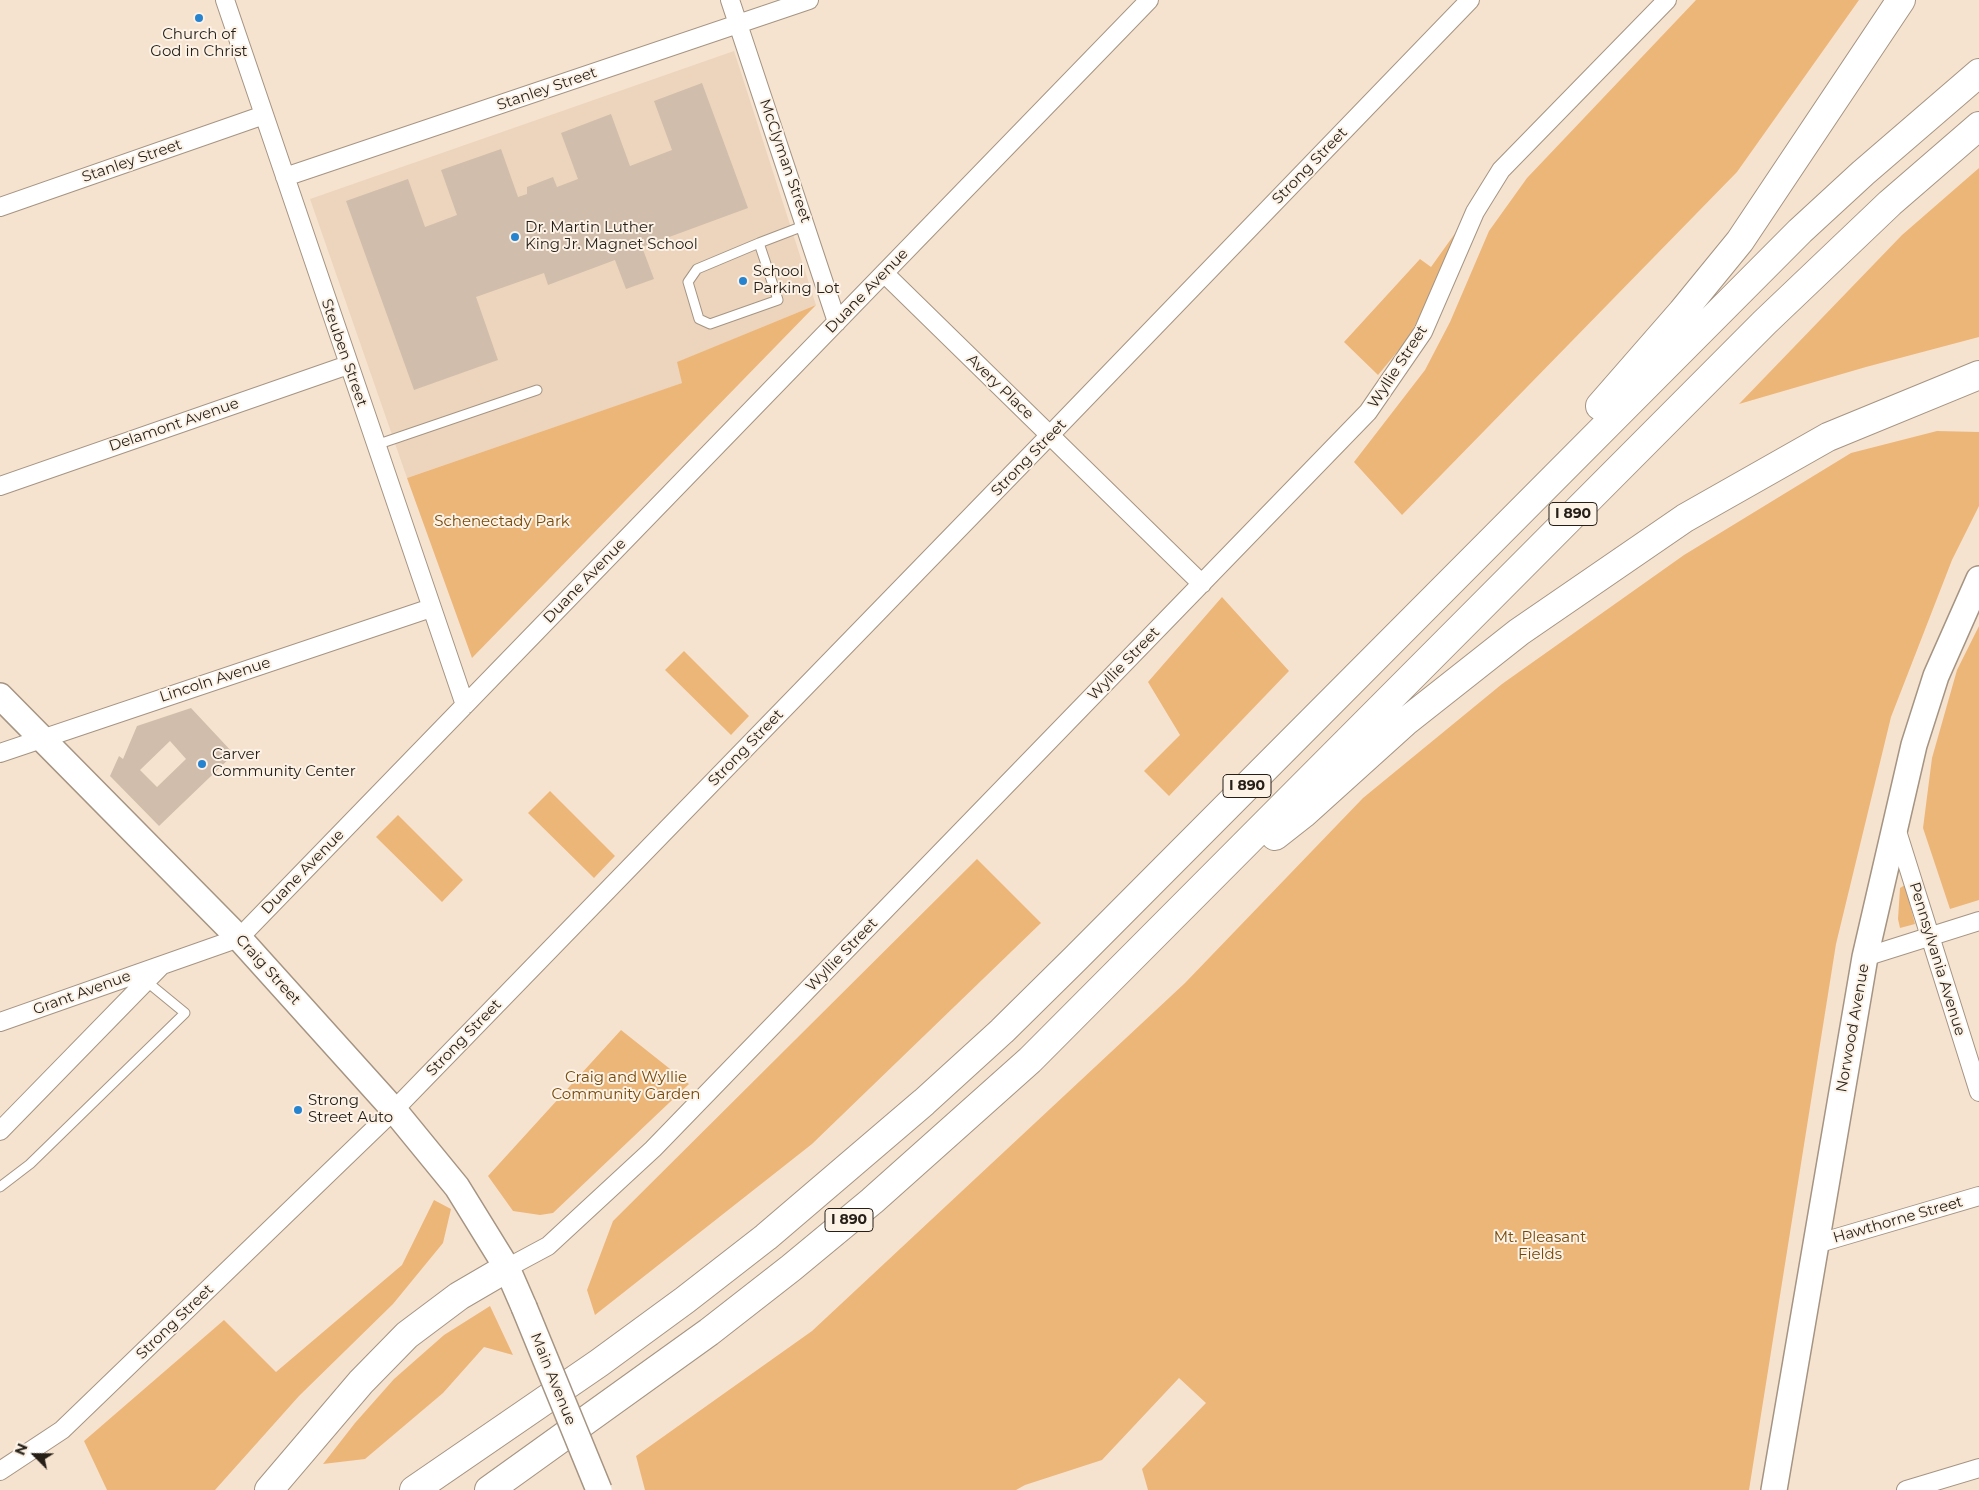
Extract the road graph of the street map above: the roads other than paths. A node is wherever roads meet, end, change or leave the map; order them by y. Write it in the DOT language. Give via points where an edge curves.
graph roads {
  1 [pos="225,0"];
  2 [pos="730,0"];
  3 [pos="809,0"];
  4 [pos="1149,0"];
  5 [pos="1470,0"];
  6 [pos="1667,0"];
  7 [pos="1901,0"];
  8 [pos="739,24"];
  9 [pos="1979,73"];
  10 [pos="264,115"];
  11 [pos="1979,126"];
  12 [pos="285,177"];
  13 [pos="0,207"];
  14 [pos="806,225"];
  15 [pos="759,243"];
  16 [pos="884,273"];
  17 [pos="837,322"];
  18 [pos="348,364"];
  19 [pos="1979,375"];
  20 [pos="537,390"];
  21 [pos="1050,436"];
  22 [pos="376,445"];
  23 [pos="0,486"];
  24 [pos="1979,579"];
  25 [pos="1202,584"];
  26 [pos="431,608"];
  27 [pos="1384,648"];
  28 [pos="0,696"];
  29 [pos="465,705"];
  30 [pos="40,738"];
  31 [pos="0,753"];
  32 [pos="1895,825"];
  33 [pos="1178,914"];
  34 [pos="1979,921"];
  35 [pos="1929,936"];
  36 [pos="239,938"];
  37 [pos="1865,957"];
  38 [pos="164,963"];
  39 [pos="146,981"];
  40 [pos="0,1022"];
  41 [pos="1979,1092"];
  42 [pos="394,1110"];
  43 [pos="0,1131"];
  44 [pos="0,1187"];
  45 [pos="1979,1196"];
  46 [pos="1816,1244"];
  47 [pos="507,1268"];
  48 [pos="1979,1468"];
  49 [pos="0,1471"];
  50 [pos="270,1490"];
  51 [pos="414,1490"];
  52 [pos="489,1490"];
  53 [pos="599,1490"];
  54 [pos="1774,1490"];
  55 [pos="1906,1490"];
  1 -- 10 [label="street, Steuben Street"];
  2 -- 8 [label="street, McClyman Street"];
  3 -- 8 [label="street, Stanley Street"];
  4 -- 16 [label="street, Duane Avenue"];
  5 -- 21 [label="street, Strong Street"];
  6 -- 25 [label="street, Wyllie Street" via="1501,170 1475,212 1423,332 1368,412"];
  7 -- 27 [label="highway" via="1740,241 1649,350"];
  8 -- 12 [label="street, Stanley Street"];
  8 -- 14 [label="street, McClyman Street"];
  9 -- 27 [label="highway, I 890" via="1800,231"];
  10 -- 12 [label="street, Steuben Street"];
  10 -- 13 [label="street, Stanley Street"];
  11 -- 33 [label="highway, I 890" via="1890,203 1765,322"];
  12 -- 18 [label="street, Steuben Street"];
  14 -- 15 [label="lane"];
  14 -- 17 [label="street, McClyman Street"];
  15 -- 15 [label="lane" via="697,268 688,282 699,320 710,324 778,300"];
  16 -- 17 [label="street, Duane Avenue"];
  16 -- 21 [label="street, Avery Place"];
  17 -- 29 [label="street, Duane Avenue"];
  18 -- 22 [label="street, Steuben Street"];
  18 -- 23 [label="street, Delamont Avenue"];
  19 -- 33 [label="highway" via="1828,436 1685,518 1518,632 1405,722 1303,814"];
  20 -- 22 [label="lane"];
  21 -- 25 [label="street, Avery Place"];
  21 -- 42 [label="street, Strong Street"];
  22 -- 26 [label="street, Steuben Street"];
  24 -- 32 [label="street, Norwood Avenue" via="1936,676 1914,745"];
  25 -- 47 [label="street, Wyllie Street" via="653,1149 548,1246"];
  26 -- 29 [label="street, Steuben Street"];
  26 -- 30 [label="street, Lincoln Avenue"];
  27 -- 51 [label="highway, I 890" via="1002,1031 867,1152 685,1300"];
  28 -- 30 [label="street, Craig Street"];
  29 -- 36 [label="street, Duane Avenue"];
  30 -- 31 [label="street, Lincoln Avenue"];
  30 -- 36 [label="street, Craig Street"];
  32 -- 35 [label="street, Pennsylvania Avenue"];
  32 -- 37 [label="street, Norwood Avenue"];
  33 -- 52 [label="highway, I 890" via="1030,1060 872,1201 709,1332"];
  34 -- 35 [label="street"];
  35 -- 37 [label="street"];
  35 -- 41 [label="street, Pennsylvania Avenue"];
  36 -- 38 [label="street, Duane Avenue"];
  36 -- 42 [label="street, Craig Street"];
  37 -- 46 [label="street, Norwood Avenue"];
  38 -- 39 [label="street, Duane Avenue"];
  38 -- 40 [label="street, Grant Avenue"];
  39 -- 43 [label="street, Duane Avenue"];
  39 -- 44 [label="lane" via="185,1013 30,1164"];
  42 -- 47 [label="street, Craig Street" via="457,1187"];
  42 -- 49 [label="street, Strong Street" via="62,1430"];
  45 -- 46 [label="street, Hawthorne Street"];
  46 -- 54 [label="street, Norwood Avenue"];
  47 -- 50 [label="highway" via="459,1296 407,1335 361,1382"];
  47 -- 53 [label="street, Main Avenue, bridge"];
  48 -- 55 [label="street"];
}
